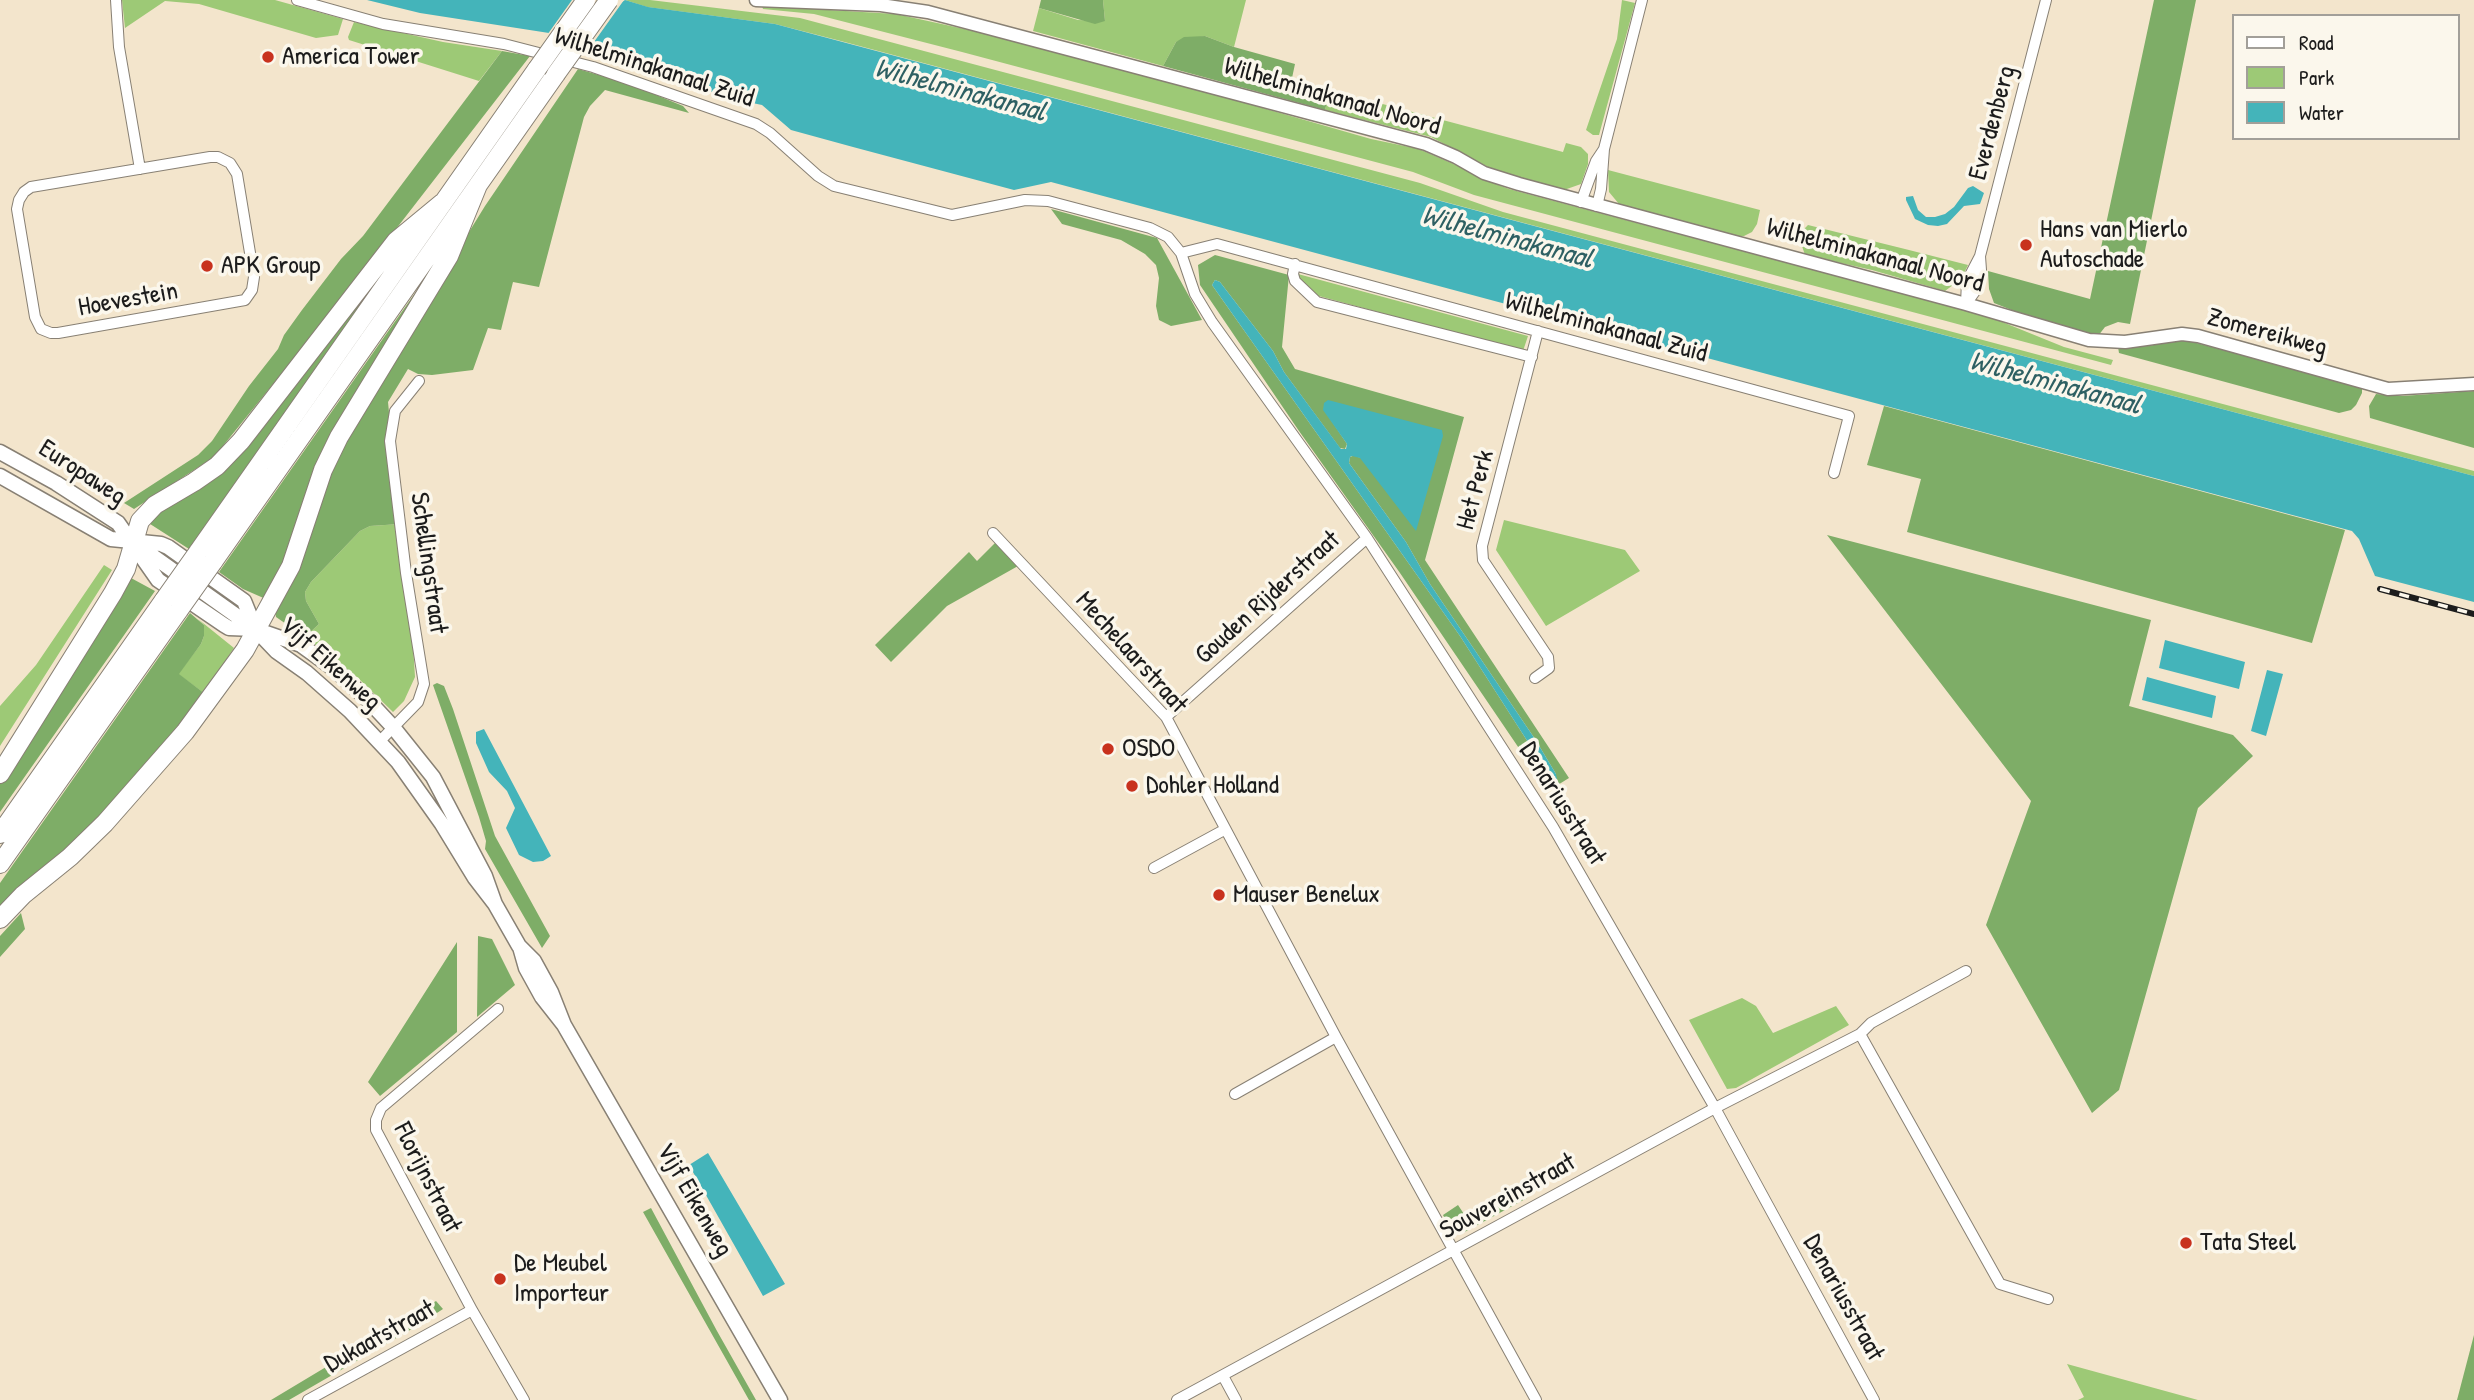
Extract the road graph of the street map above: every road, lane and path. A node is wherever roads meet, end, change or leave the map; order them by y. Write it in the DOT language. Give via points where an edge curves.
graph roads {
  1 [pos="116,0"];
  2 [pos="297,0"];
  3 [pos="586,0"];
  4 [pos="609,0"];
  5 [pos="756,0"];
  6 [pos="1642,0"];
  7 [pos="2046,0"];
  8 [pos="1604,149"];
  9 [pos="140,169"];
  10 [pos="478,186"];
  11 [pos="1581,202"];
  12 [pos="442,203"];
  13 [pos="1597,206"];
  14 [pos="1181,253"];
  15 [pos="1295,264"];
  16 [pos="1966,304"];
  17 [pos="2008,316"];
  18 [pos="1538,331"];
  19 [pos="1532,358"];
  20 [pos="419,381"];
  21 [pos="2474,384"];
  22 [pos="0,452"];
  23 [pos="1834,473"];
  24 [pos="0,475"];
  25 [pos="993,533"];
  26 [pos="1367,538"];
  27 [pos="133,542"];
  28 [pos="206,557"];
  29 [pos="172,605"];
  30 [pos="255,629"];
  31 [pos="1535,678"];
  32 [pos="1166,717"];
  33 [pos="393,727"];
  34 [pos="379,742"];
  35 [pos="0,774"];
  36 [pos="1224,830"];
  37 [pos="0,834"];
  38 [pos="0,864"];
  39 [pos="1154,869"];
  40 [pos="495,904"];
  41 [pos="0,919"];
  42 [pos="1966,971"];
  43 [pos="498,1009"];
  44 [pos="1860,1034"];
  45 [pos="1336,1037"];
  46 [pos="1236,1094"];
  47 [pos="1715,1108"];
  48 [pos="1454,1250"];
  49 [pos="2048,1299"];
  50 [pos="472,1310"];
  51 [pos="1223,1376"];
  52 [pos="308,1400"];
  53 [pos="524,1400"];
  54 [pos="780,1400"];
  55 [pos="1177,1400"];
  56 [pos="1236,1400"];
  57 [pos="1536,1400"];
  58 [pos="1874,1400"];
  1 -- 9 [label="street" via="119,47"];
  2 -- 14 [label="street, Wilhelminakanaal Zuid" via="383,24 504,44 593,67 756,124 834,186 952,215 1025,200 1048,201 1158,231"];
  3 -- 12 [label="highway, bridge"];
  4 -- 10 [label="highway, bridge"];
  5 -- 11 [label="street, Wilhelminakanaal Noord" via="881,5 928,12 1426,144 1483,173"];
  6 -- 8 [label="street"];
  7 -- 16 [label="street, Everdenberg" via="1980,256 1967,281"];
  8 -- 11 [label="street"];
  8 -- 13 [label="street"];
  9 -- 9 [label="street, Hoevestein" via="210,157 233,166 254,277 252,290 240,302 58,333 41,328 35,317 17,209 21,195 31,187"];
  10 -- 28 [label="highway"];
  10 -- 30 [label="highway" via="449,256 339,437 291,566"];
  11 -- 13 [label="street, Wilhelminakanaal Noord"];
  12 -- 27 [label="highway" via="396,241 241,441 217,466 155,505 140,521"];
  12 -- 28 [label="highway"];
  13 -- 16 [label="street, Wilhelminakanaal Noord"];
  14 -- 15 [label="street, Wilhelminakanaal Zuid" via="1217,244"];
  14 -- 26 [label="street, Denariusstraat" via="1195,294 1212,322"];
  15 -- 18 [label="street, Wilhelminakanaal Zuid"];
  15 -- 19 [label="street, Wilhelminakanaal Zuid" via="1295,281 1317,302"];
  16 -- 17 [label="street, Wilhelminakanaal Noord"];
  17 -- 21 [label="street, Zomereikweg" via="2107,342 2198,336 2388,389"];
  18 -- 19 [label="street, Het Perk"];
  18 -- 23 [label="street, Wilhelminakanaal Zuid" via="1849,416"];
  19 -- 31 [label="street, Het Perk" via="1482,546 1483,560 1548,657 1549,668"];
  20 -- 33 [label="street, Schellingstraat" via="395,411 390,441 424,684 418,702"];
  22 -- 27 [label="main road, Europaweg" via="118,523"];
  24 -- 27 [label="main road, Europaweg" via="111,539"];
  25 -- 32 [label="street, Mechelaarstraat"];
  26 -- 32 [label="street, Gouden Rijderstraat"];
  26 -- 47 [label="street, Denariusstraat" via="1553,827"];
  27 -- 30 [label="main road, Europaweg" via="158,580 229,628"];
  27 -- 30 [label="main road, Europaweg" via="161,544 222,585 244,601"];
  27 -- 35 [label="highway" via="113,593"];
  28 -- 29 [label="highway, bridge"];
  29 -- 37 [label="highway"];
  29 -- 38 [label="highway"];
  30 -- 33 [label="main road, Vijf Eikenweg" via="301,645 333,668"];
  30 -- 34 [label="main road, Vijf Eikenweg"];
  30 -- 41 [label="highway" via="240,657 177,741 98,831"];
  32 -- 36 [label="street, Mechelaarstraat"];
  33 -- 34 [label="street, Schellingstraat"];
  33 -- 40 [label="main road, Vijf Eikenweg" via="433,777"];
  34 -- 40 [label="main road, Vijf Eikenweg" via="416,785"];
  36 -- 39 [label="street"];
  36 -- 45 [label="street, Mechelaarstraat"];
  40 -- 54 [label="main road, Vijf Eikenweg" via="519,946 534,961 564,1025"];
  42 -- 44 [label="street, Souvereinstraat" via="1871,1023"];
  43 -- 50 [label="street, Florijnstraat" via="381,1108 376,1120 376,1130"];
  44 -- 47 [label="street, Souvereinstraat"];
  44 -- 49 [label="street" via="2000,1284"];
  45 -- 46 [label="street"];
  45 -- 48 [label="street, Mechelaarstraat"];
  47 -- 48 [label="street, Souvereinstraat"];
  47 -- 58 [label="street, Denariusstraat"];
  48 -- 51 [label="street, Souvereinstraat"];
  48 -- 57 [label="street, Mechelaarstraat"];
  50 -- 52 [label="street, Dukaatstraat"];
  50 -- 53 [label="street, Florijnstraat"];
  51 -- 55 [label="street, Souvereinstraat"];
  51 -- 56 [label="street"];
}
